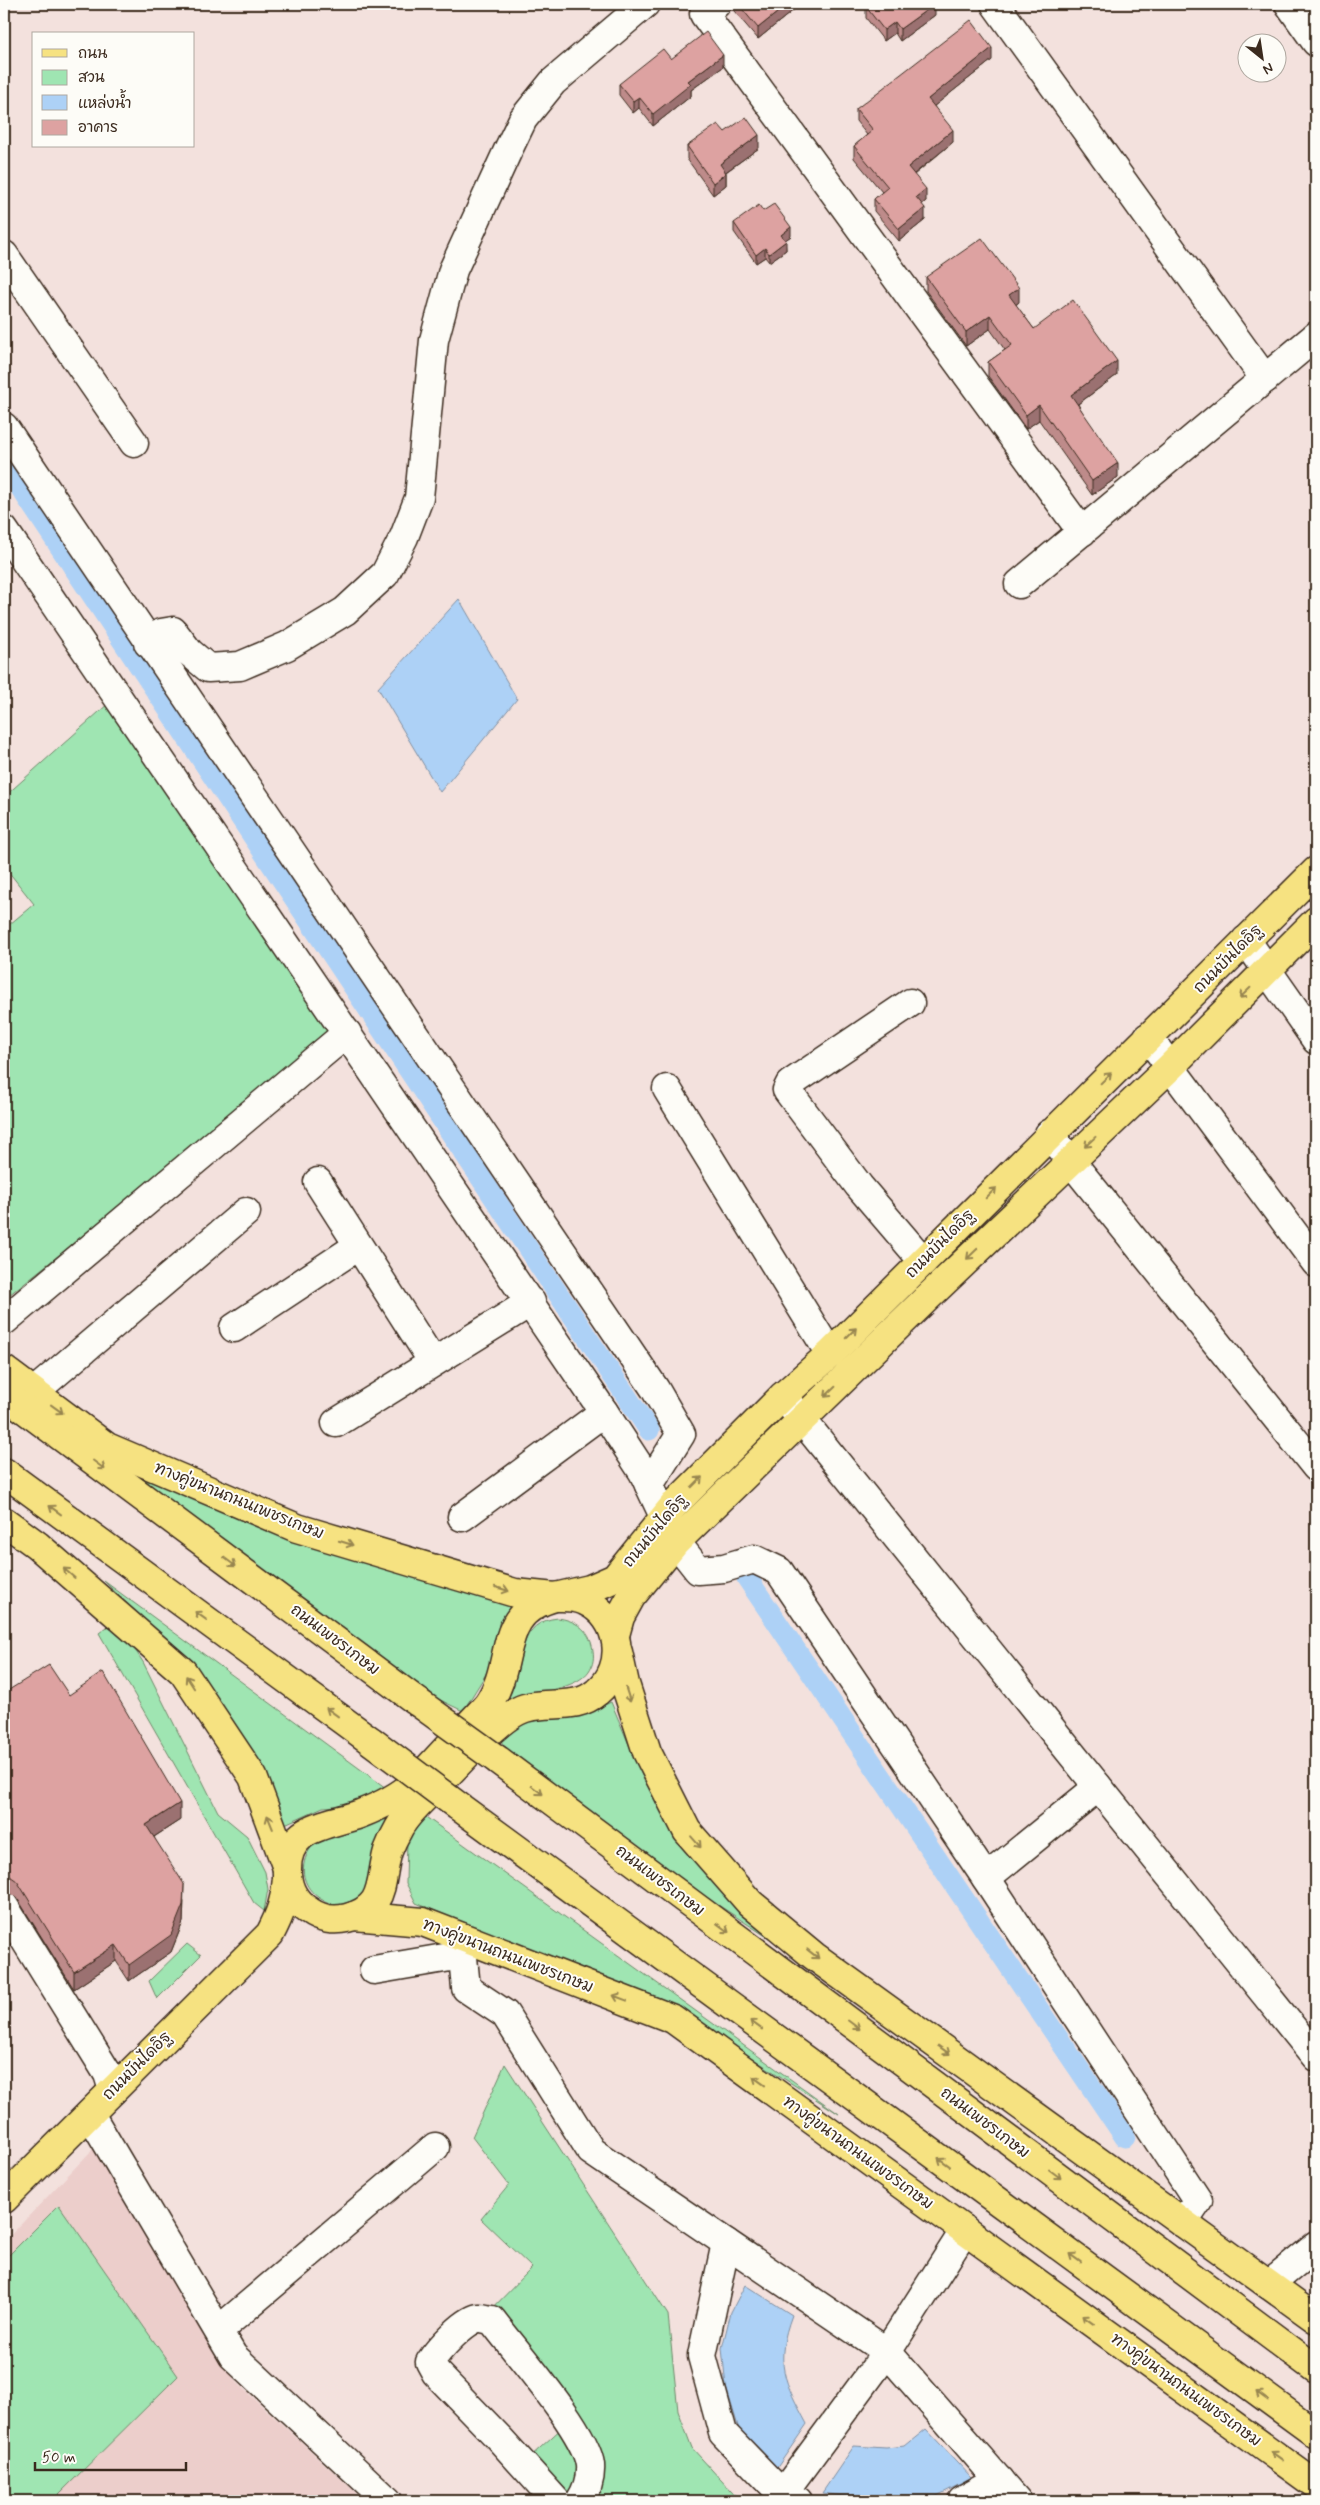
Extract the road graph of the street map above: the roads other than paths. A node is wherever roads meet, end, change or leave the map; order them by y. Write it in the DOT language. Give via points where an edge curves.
graph roads {
  1 [pos="645,4"];
  2 [pos="716,4"];
  3 [pos="995,4"];
  4 [pos="1289,4"];
  5 [pos="1316,42"];
  6 [pos="4,255"];
  7 [pos="1316,336"];
  8 [pos="1265,379"];
  9 [pos="4,427"];
  10 [pos="134,443"];
  11 [pos="4,530"];
  12 [pos="1082,532"];
  13 [pos="1018,584"];
  14 [pos="148,643"];
  15 [pos="1316,871"];
  16 [pos="1316,921"];
  17 [pos="1246,940"];
  18 [pos="1268,971"];
  19 [pos="910,1003"];
  20 [pos="347,1033"];
  21 [pos="1148,1037"];
  22 [pos="1316,1040"];
  23 [pos="1170,1067"];
  24 [pos="667,1089"];
  25 [pos="1049,1134"];
  26 [pos="1071,1161"];
  27 [pos="318,1182"];
  28 [pos="246,1212"];
  29 [pos="358,1246"];
  30 [pos="923,1262"];
  31 [pos="1316,1263"];
  32 [pos="531,1302"];
  33 [pos="4,1321"];
  34 [pos="234,1328"];
  35 [pos="830,1354"];
  36 [pos="433,1362"];
  37 [pos="4,1370"];
  38 [pos="34,1392"];
  39 [pos="4,1394"];
  40 [pos="783,1396"];
  41 [pos="604,1412"];
  42 [pos="802,1420"];
  43 [pos="336,1423"];
  44 [pos="1316,1467"];
  45 [pos="4,1472"];
  46 [pos="648,1485"];
  47 [pos="462,1517"];
  48 [pos="664,1518"];
  49 [pos="4,1521"];
  50 [pos="676,1542"];
  51 [pos="556,1597"];
  52 [pos="616,1641"];
  53 [pos="1098,1787"];
  54 [pos="287,1873"];
  55 [pos="986,1878"];
  56 [pos="4,1906"];
  57 [pos="354,1916"];
  58 [pos="325,1919"];
  59 [pos="270,1934"];
  60 [pos="462,1946"];
  61 [pos="374,1970"];
  62 [pos="1316,2057"];
  63 [pos="114,2090"];
  64 [pos="90,2114"];
  65 [pos="435,2147"];
  66 [pos="4,2199"];
  67 [pos="1183,2223"];
  68 [pos="965,2230"];
  69 [pos="726,2243"];
  70 [pos="1316,2246"];
  71 [pos="1269,2285"];
  72 [pos="1316,2319"];
  73 [pos="219,2330"];
  74 [pos="887,2352"];
  75 [pos="1316,2369"];
  76 [pos="1316,2434"];
  77 [pos="999,2480"];
  78 [pos="1316,2485"];
  79 [pos="786,2499"];
  80 [pos="388,2501"];
  81 [pos="556,2501"];
  82 [pos="580,2501"];
  83 [pos="962,2501"];
  84 [pos="1018,2501"];
  1 -- 14 [label="street" via="553,82 523,119 453,270 434,340 419,498 404,538 385,574 345,611 287,646 240,666 208,668 188,652 173,632 161,633"];
  2 -- 12 [label="street" via="704,14"];
  3 -- 8 [label="street"];
  4 -- 5 [label="street"];
  6 -- 10 [label="street"];
  7 -- 8 [label="street"];
  8 -- 12 [label="street"];
  9 -- 14 [label="street"];
  11 -- 20 [label="street"];
  12 -- 13 [label="street"];
  14 -- 46 [label="street" via="682,1434"];
  15 -- 17 [label="main road, ถนนบันไดอิฐ"];
  16 -- 18 [label="main road, ถนนบันไดอิฐ"];
  17 -- 18 [label="street"];
  17 -- 21 [label="main road, ถนนบันไดอิฐ"];
  18 -- 22 [label="street"];
  18 -- 23 [label="main road, ถนนบันไดอิฐ, one-way"];
  19 -- 30 [label="street" via="790,1084 787,1090 859,1186"];
  20 -- 32 [label="street"];
  20 -- 33 [label="street"];
  21 -- 23 [label="street"];
  25 -- 21 [label="main road, ถนนบันไดอิฐ, one-way"];
  23 -- 26 [label="main road, ถนนบันไดอิฐ, one-way"];
  23 -- 31 [label="street"];
  24 -- 35 [label="street"];
  25 -- 26 [label="street"];
  30 -- 25 [label="main road, ถนนบันไดอิฐ, one-way"];
  26 -- 42 [label="main road, ถนนบันไดอิฐ, one-way"];
  26 -- 44 [label="street"];
  27 -- 29 [label="street"];
  28 -- 38 [label="street"];
  29 -- 34 [label="street"];
  29 -- 36 [label="street"];
  35 -- 30 [label="main road, ถนนบันไดอิฐ, one-way"];
  32 -- 36 [label="street"];
  32 -- 41 [label="street"];
  35 -- 40 [label="main road, ถนนบันไดอิฐ"];
  36 -- 43 [label="street"];
  37 -- 38 [label="main road, ทางคู่ขนานถนนเพชรเกษม"];
  38 -- 51 [label="main road, ทางคู่ขนานถนนเพชรเกษม, one-way" via="108,1447 297,1528 515,1593"];
  39 -- 75 [label="main road, ถนนเพชรเกษม, one-way, bridge"];
  40 -- 42 [label="street"];
  48 -- 40 [label="main road, ถนนบันไดอิฐ, one-way"];
  41 -- 46 [label="street"];
  41 -- 47 [label="street"];
  42 -- 50 [label="main road, ถนนบันไดอิฐ"];
  42 -- 53 [label="street"];
  76 -- 45 [label="main road, one-way, bridge"];
  46 -- 48 [label="street"];
  48 -- 50 [label="street"];
  48 -- 51 [label="main road, ถนนบันไดอิฐ" via="615,1578 590,1589"];
  54 -- 49 [label="main road, one-way" via="252,1777 183,1672 37,1545"];
  50 -- 52 [label="main road, ถนนบันไดอิฐ" via="631,1598 620,1617"];
  50 -- 55 [label="street" via="698,1570 724,1568 754,1560 779,1571"];
  51 -- 52 [label="main road, ทางคู่ขนานถนนเพชรเกษม" via="571,1596 600,1610"];
  51 -- 54 [label="main road, ถนนบันไดอิฐ" via="532,1605 518,1618 498,1683 488,1703 411,1786 386,1803 358,1815 315,1826 294,1844"];
  52 -- 57 [label="main road, ถนนบันไดอิฐ" via="616,1663 610,1678 598,1692 583,1702 525,1708 501,1722 422,1801 400,1825 388,1851 382,1886 376,1899"];
  52 -- 67 [label="main road, one-way" via="625,1684 647,1752 687,1830 750,1903 814,1956"];
  53 -- 55 [label="street"];
  53 -- 62 [label="street"];
  54 -- 58 [label="main road" via="291,1891 299,1903"];
  54 -- 59 [label="main road, ถนนบันไดอิฐ" via="286,1896"];
  55 -- 67 [label="street" via="1198,2201"];
  56 -- 63 [label="street" via="108,2074"];
  57 -- 58 [label="main road, ทางคู่ขนานถนนเพชรเกษม" via="340,1920"];
  57 -- 60 [label="main road, ทางคู่ขนานถนนเพชรเกษม" via="423,1922"];
  58 -- 59 [label="main road, ถนนบันไดอิฐ" via="295,1922"];
  59 -- 63 [label="main road, ถนนบันไดอิฐ"];
  60 -- 61 [label="street"];
  68 -- 60 [label="main road, ทางคู่ขนานถนนเพชรเกษม, one-way" via="673,2019"];
  60 -- 69 [label="street" via="466,1988 505,2014 590,2151"];
  63 -- 64 [label="main road, ถนนบันไดอิฐ"];
  64 -- 66 [label="main road, ถนนบันไดอิฐ"];
  64 -- 73 [label="street"];
  65 -- 73 [label="street"];
  67 -- 71 [label="main road"];
  68 -- 74 [label="street"];
  78 -- 68 [label="main road, ทางคู่ขนานถนนเพชรเกษม, one-way"];
  69 -- 74 [label="street"];
  69 -- 79 [label="street" via="702,2356 723,2433"];
  70 -- 71 [label="street"];
  71 -- 72 [label="main road"];
  73 -- 80 [label="street" via="233,2356 246,2370"];
  74 -- 77 [label="street"];
  74 -- 79 [label="street"];
  77 -- 83 [label="street"];
  77 -- 84 [label="street"];
  81 -- 82 [label="street" via="436,2373 430,2362 471,2320 480,2317 492,2320 577,2432 590,2465 588,2489"];
}
